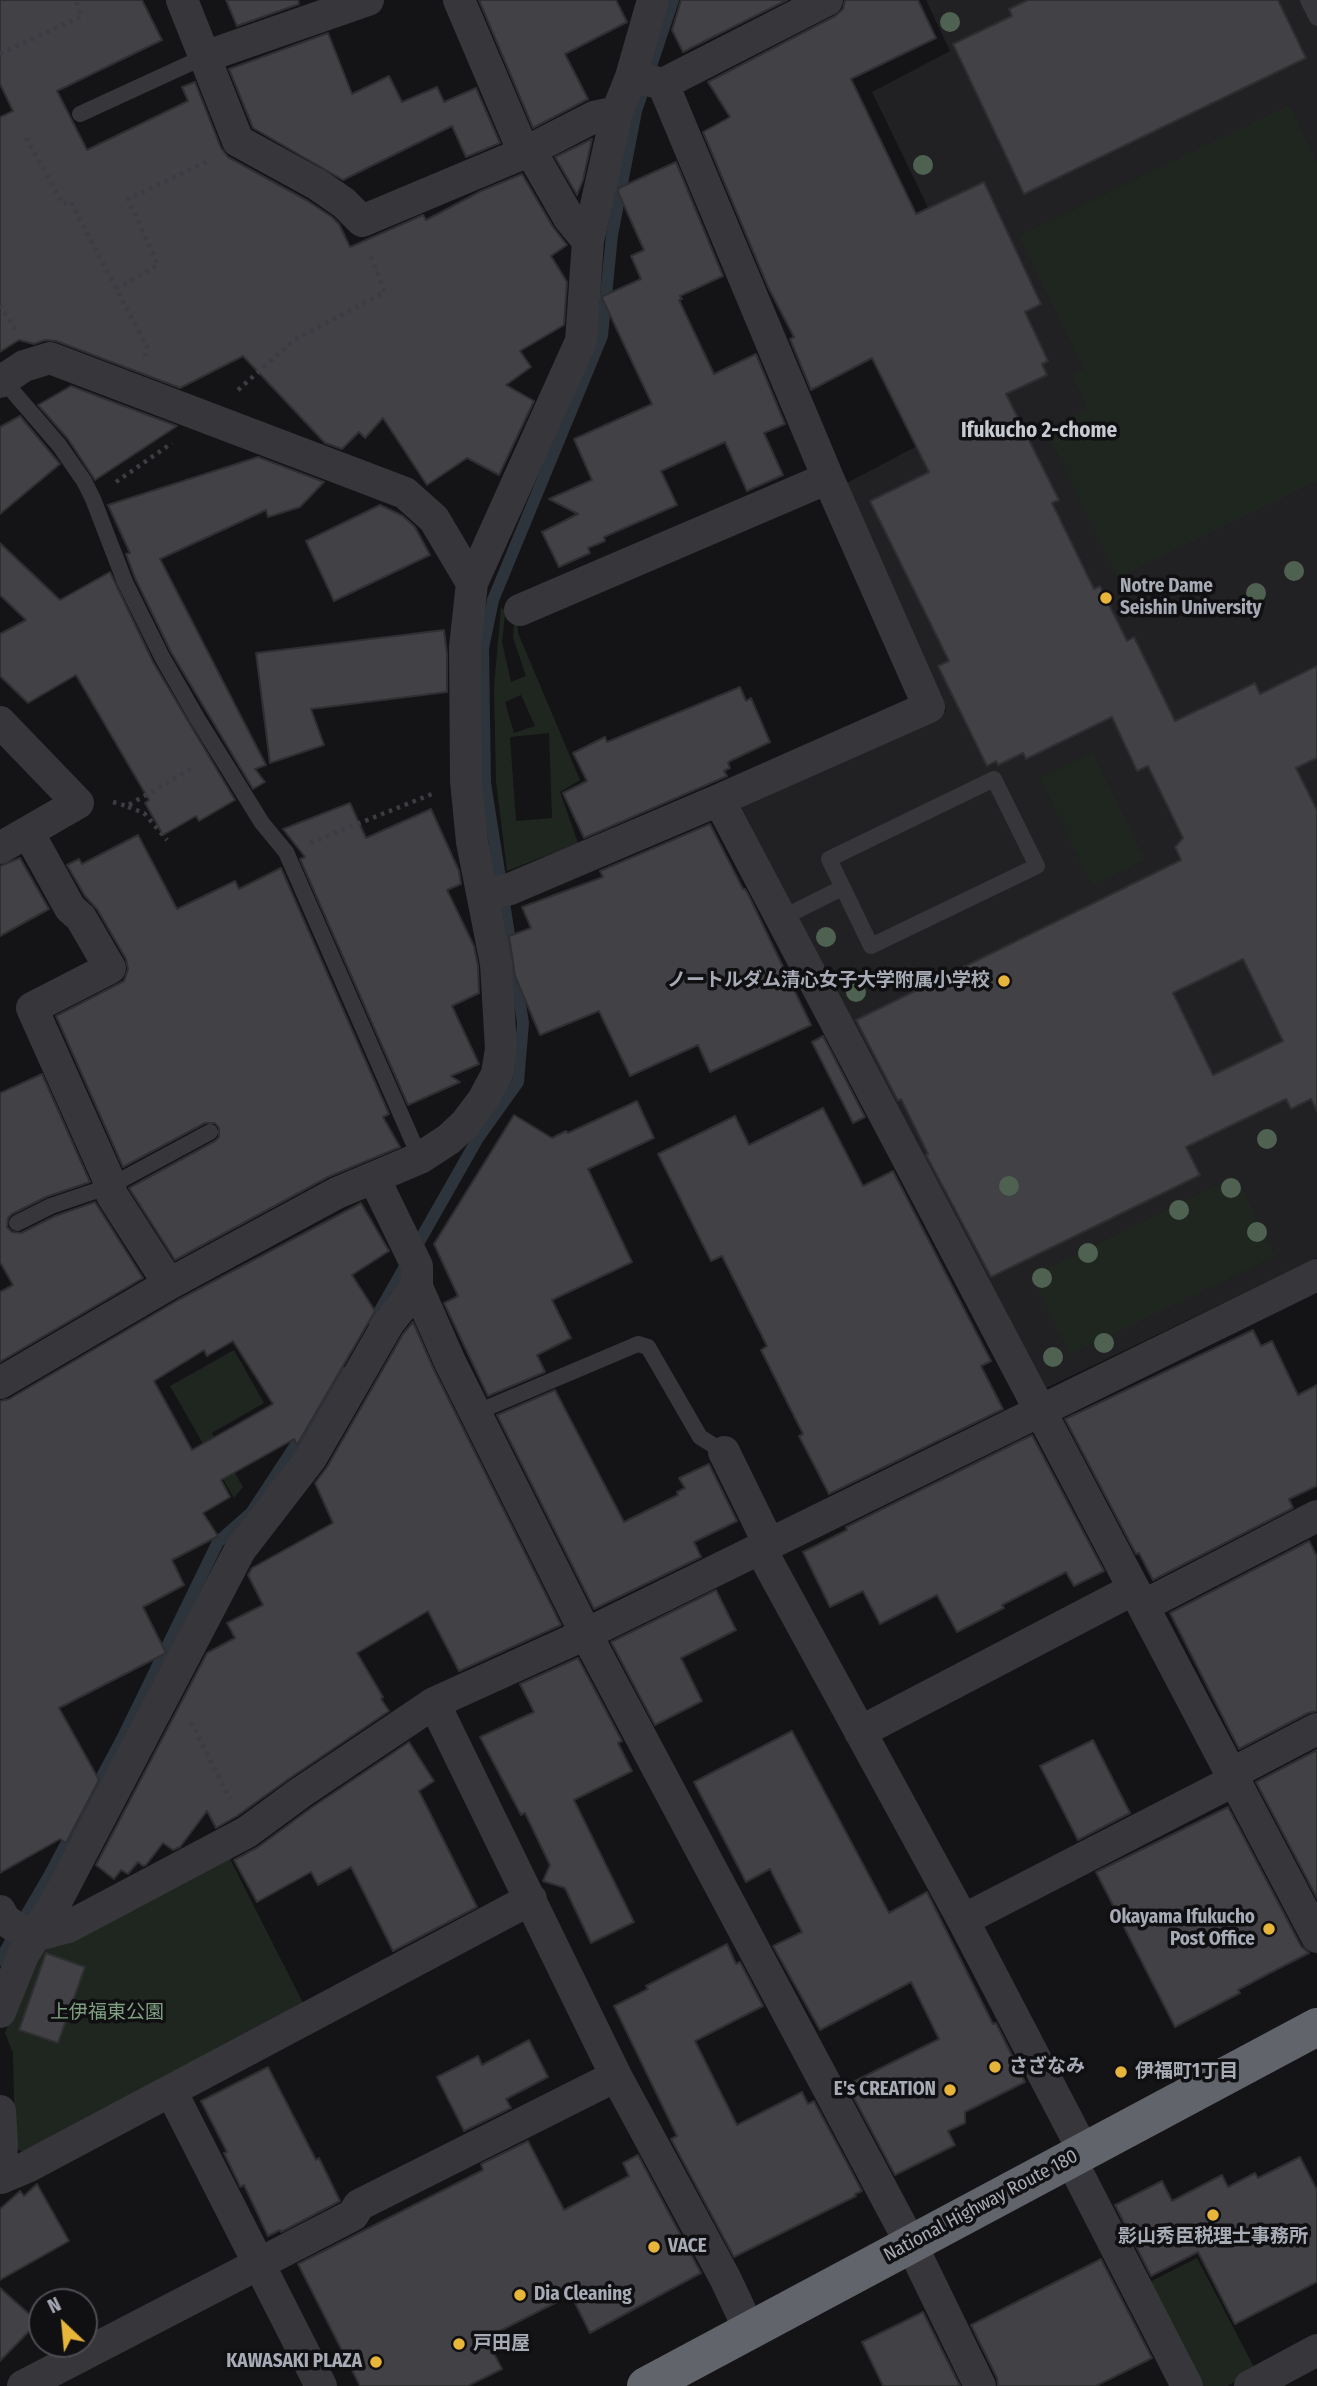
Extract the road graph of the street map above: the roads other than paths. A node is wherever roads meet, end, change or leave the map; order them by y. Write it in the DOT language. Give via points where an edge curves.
graph roads {
  1 [pos="182,0"];
  2 [pos="368,0"];
  3 [pos="458,0"];
  4 [pos="653,0"];
  5 [pos="827,0"];
  6 [pos="1308,0"];
  7 [pos="1317,18"];
  8 [pos="204,57"];
  9 [pos="646,80"];
  10 [pos="617,112"];
  11 [pos="80,114"];
  12 [pos="527,151"];
  13 [pos="588,241"];
  14 [pos="2,381"];
  15 [pos="828,478"];
  16 [pos="472,583"];
  17 [pos="520,610"];
  18 [pos="0,722"];
  19 [pos="719,800"];
  20 [pos="28,832"];
  21 [pos="0,848"];
  22 [pos="842,888"];
  23 [pos="495,893"];
  24 [pos="780,919"];
  25 [pos="210,1132"];
  26 [pos="420,1158"];
  27 [pos="374,1178"];
  28 [pos="110,1186"];
  29 [pos="17,1223"];
  30 [pos="413,1264"];
  31 [pos="1317,1275"];
  32 [pos="169,1284"];
  33 [pos="0,1383"];
  34 [pos="1041,1411"];
  35 [pos="475,1413"];
  36 [pos="724,1452"];
  37 [pos="1317,1516"];
  38 [pos="764,1546"];
  39 [pos="1139,1597"];
  40 [pos="586,1634"];
  41 [pos="435,1703"];
  42 [pos="1317,1729"];
  43 [pos="860,1732"];
  44 [pos="1233,1777"];
  45 [pos="531,1899"];
  46 [pos="963,1920"];
  47 [pos="15,1925"];
  48 [pos="1317,1937"];
  49 [pos="0,2012"];
  50 [pos="1317,2027"];
  51 [pos="616,2076"];
  52 [pos="172,2091"];
  53 [pos="0,2111"];
  54 [pos="1077,2155"];
  55 [pos="0,2178"];
  56 [pos="911,2244"];
  57 [pos="257,2263"];
  58 [pos="750,2330"];
  59 [pos="1317,2350"];
  60 [pos="23,2386"];
  61 [pos="321,2386"];
  62 [pos="646,2386"];
  63 [pos="980,2386"];
  64 [pos="1187,2386"];
  65 [pos="1250,2386"];
  1 -- 8 [label="street"];
  2 -- 8 [label="street"];
  3 -- 12 [label="street"];
  4 -- 9 [label="street"];
  5 -- 9 [label="street"];
  6 -- 7 [label="lane"];
  8 -- 11 [label="lane"];
  8 -- 12 [label="street" via="238,141 318,185 362,221"];
  9 -- 10 [label="street"];
  9 -- 15 [label="street"];
  10 -- 12 [label="street" via="594,117"];
  10 -- 13 [label="street"];
  12 -- 13 [label="street"];
  13 -- 16 [label="street" via="581,341"];
  14 -- 16 [label="street" via="23,366 50,358 405,493 434,519"];
  14 -- 26 [label="lane" via="59,445 93,499 125,582 162,657 262,823 286,852"];
  15 -- 17 [label="street"];
  15 -- 19 [label="street" via="929,707"];
  16 -- 23 [label="street" via="465,647 466,781 472,842"];
  18 -- 20 [label="street" via="78,803"];
  19 -- 23 [label="street"];
  19 -- 24 [label="street"];
  20 -- 21 [label="street"];
  20 -- 28 [label="street" via="110,968 32,1008"];
  22 -- 22 [label="lane" via="828,859 994,779 1037,866 871,946"];
  22 -- 24 [label="lane"];
  23 -- 26 [label="street" via="501,1049 497,1074 465,1124"];
  24 -- 34 [label="street"];
  25 -- 28 [label="lane"];
  26 -- 27 [label="street"];
  27 -- 30 [label="street"];
  27 -- 32 [label="street" via="337,1193"];
  28 -- 29 [label="lane"];
  28 -- 32 [label="street"];
  30 -- 35 [label="street"];
  30 -- 47 [label="street" via="388,1324 311,1458 240,1550 56,1902"];
  31 -- 34 [label="street"];
  32 -- 33 [label="street"];
  34 -- 38 [label="street"];
  34 -- 39 [label="street"];
  35 -- 36 [label="lane" via="638,1344 648,1347 700,1437"];
  35 -- 40 [label="street"];
  36 -- 38 [label="street"];
  37 -- 39 [label="street"];
  38 -- 40 [label="street"];
  38 -- 43 [label="street"];
  39 -- 43 [label="street"];
  39 -- 44 [label="street"];
  40 -- 41 [label="street"];
  40 -- 56 [label="street"];
  41 -- 45 [label="street"];
  41 -- 47 [label="street" via="247,1832 68,1927"];
  42 -- 44 [label="street"];
  43 -- 46 [label="street"];
  44 -- 46 [label="street"];
  44 -- 48 [label="street"];
  45 -- 51 [label="street"];
  45 -- 52 [label="street"];
  46 -- 54 [label="street"];
  47 -- 49 [label="street" via="23,1955"];
  50 -- 54 [label="highway, National Highway Route 180"];
  51 -- 57 [label="street" via="359,2205 353,2215"];
  51 -- 58 [label="street"];
  52 -- 55 [label="street"];
  52 -- 57 [label="street"];
  53 -- 55 [label="street"];
  54 -- 56 [label="highway, National Highway Route 180"];
  54 -- 64 [label="street"];
  56 -- 58 [label="highway, National Highway Route 180"];
  56 -- 63 [label="street"];
  57 -- 60 [label="street"];
  57 -- 61 [label="street"];
  58 -- 62 [label="highway, National Highway Route 180"];
  59 -- 65 [label="street"];
}
